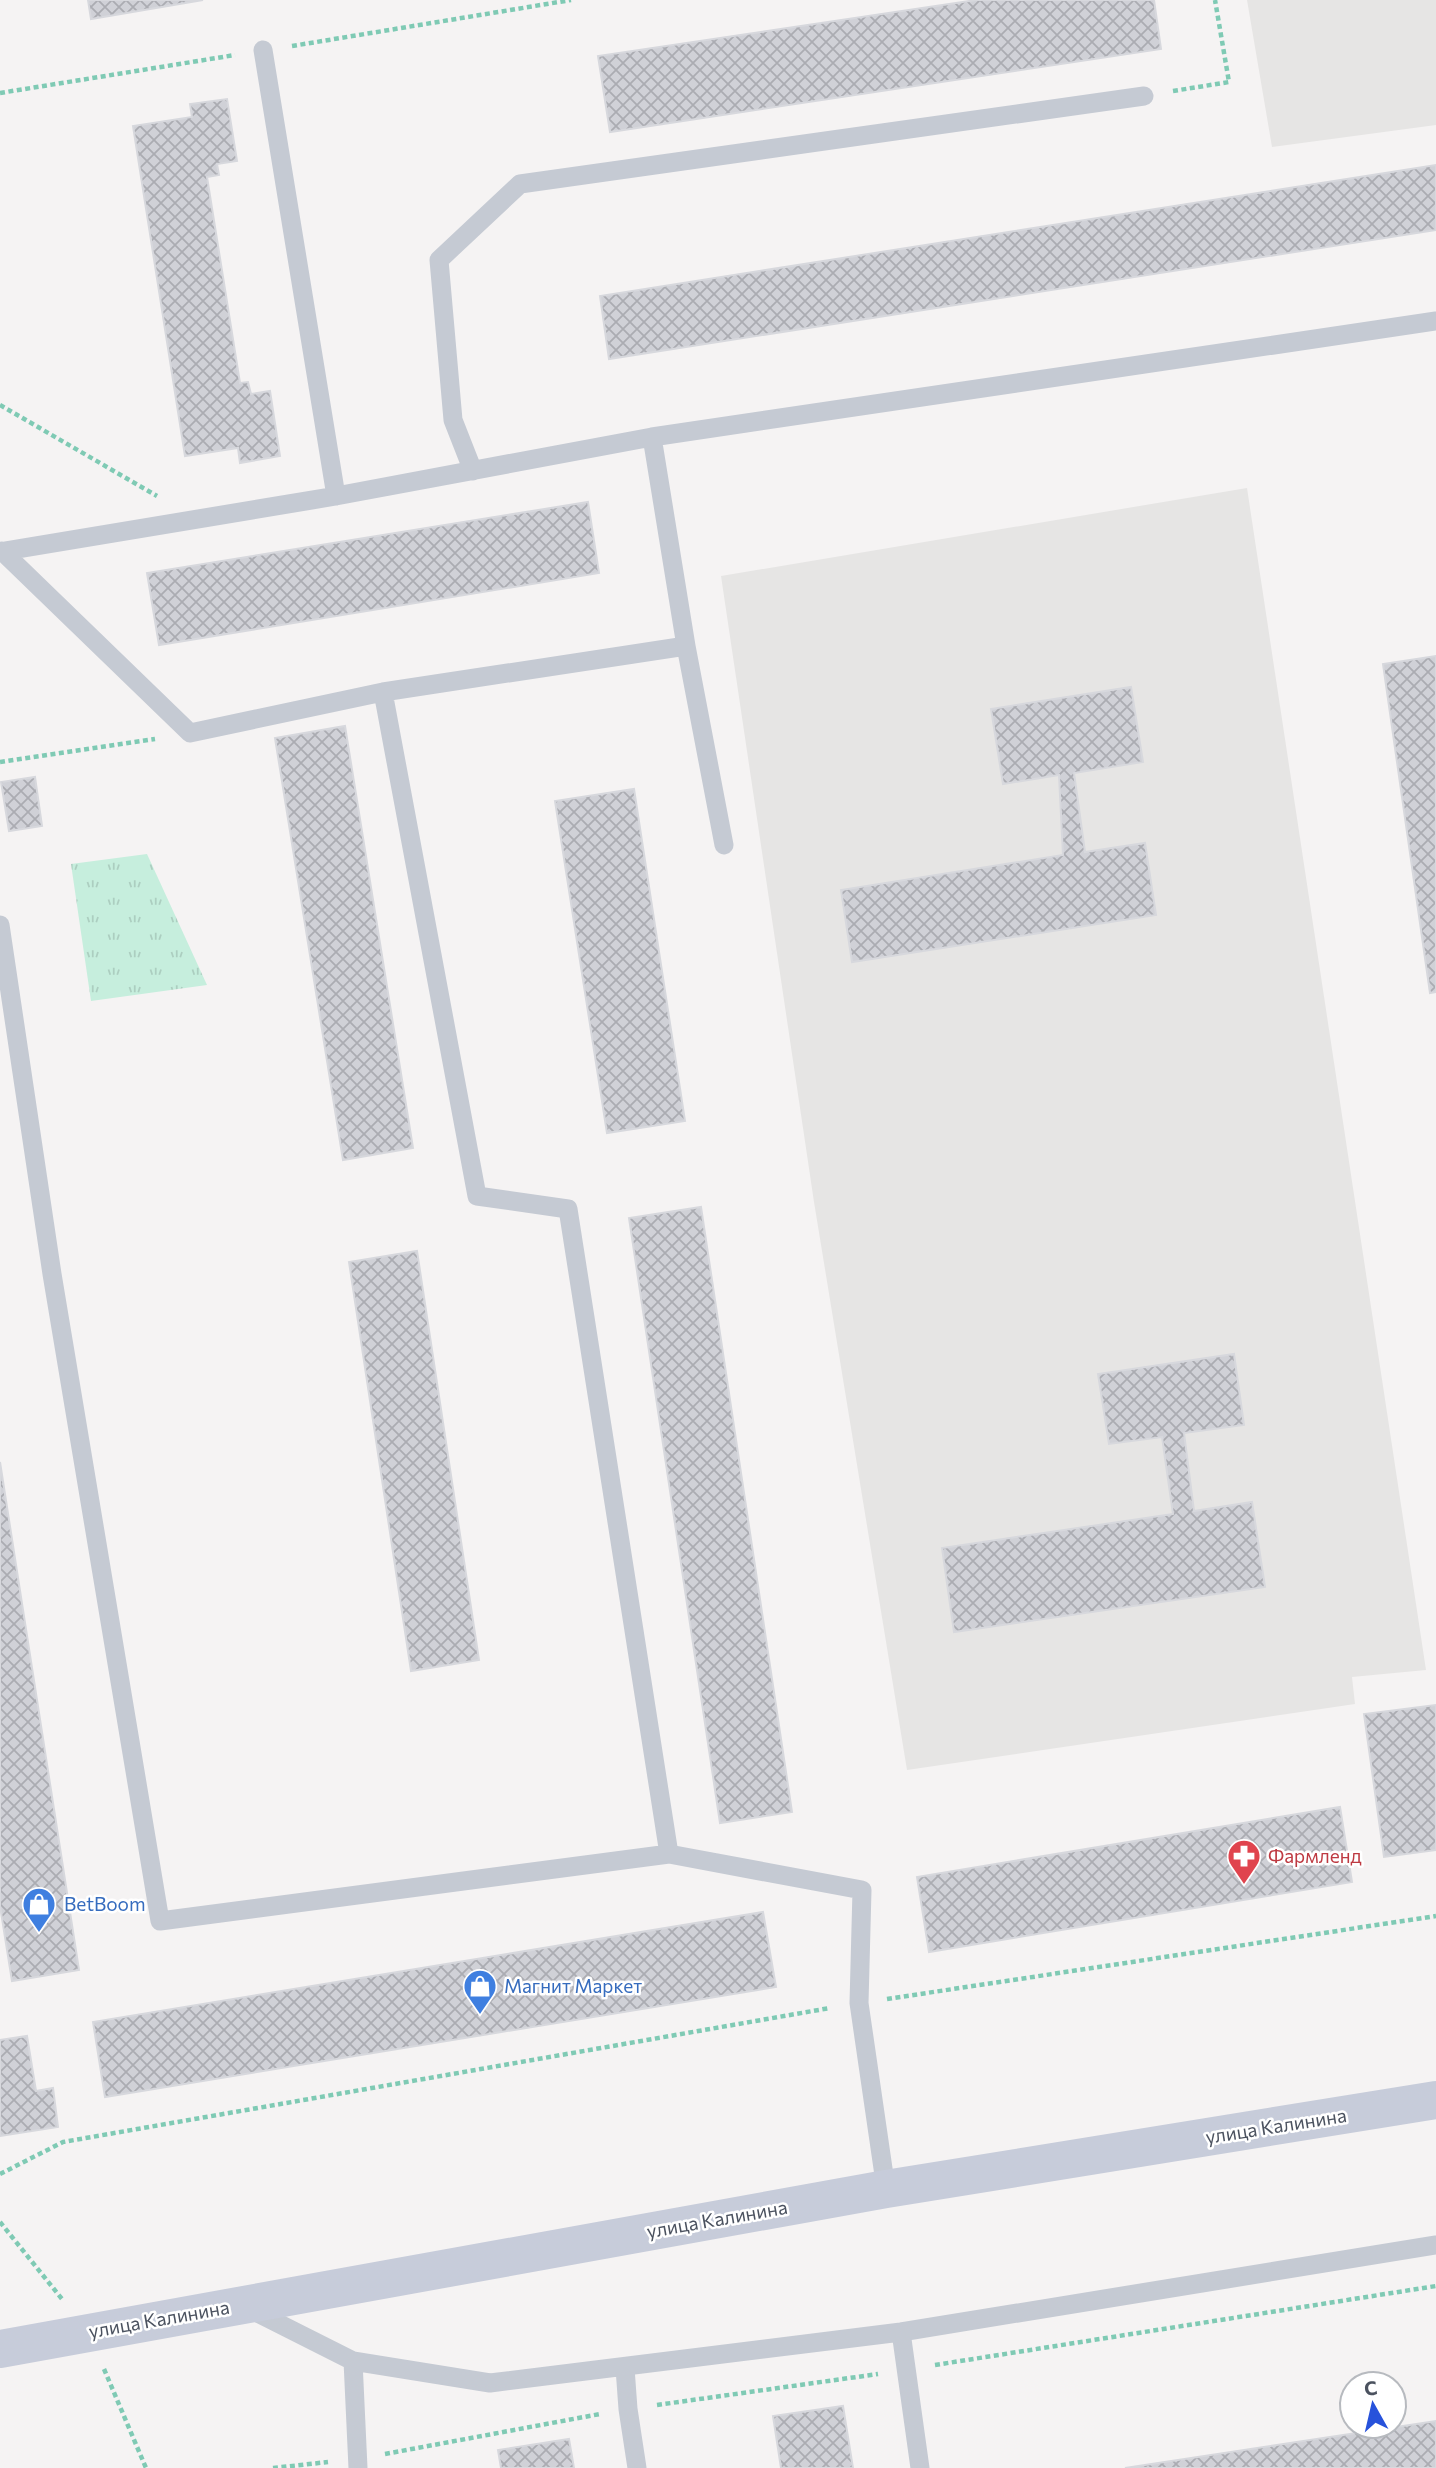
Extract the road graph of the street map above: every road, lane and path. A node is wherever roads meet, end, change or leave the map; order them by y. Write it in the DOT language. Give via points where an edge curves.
graph roads {
  1 [pos="1215,0"];
  2 [pos="263,50"];
  3 [pos="1144,96"];
  4 [pos="1436,321"];
  5 [pos="0,405"];
  6 [pos="652,437"];
  7 [pos="473,471"];
  8 [pos="336,496"];
  9 [pos="197,519"];
  10 [pos="1,552"];
  11 [pos="686,646"];
  12 [pos="383,692"];
  13 [pos="190,733"];
  14 [pos="0,762"];
  15 [pos="724,845"];
  16 [pos="0,925"];
  17 [pos="669,1854"];
  18 [pos="1436,1916"];
  19 [pos="859,2003"];
  20 [pos="1436,2100"];
  21 [pos="0,2174"];
  22 [pos="886,2189"];
  23 [pos="1436,2245"];
  24 [pos="1436,2286"];
  25 [pos="241,2304"];
  26 [pos="901,2332"];
  27 [pos="0,2349"];
  28 [pos="353,2361"];
  29 [pos="625,2368"];
  30 [pos="906,2370"];
  31 [pos="628,2409"];
  32 [pos="358,2463"];
  33 [pos="273,2468"];
  34 [pos="637,2468"];
  35 [pos="920,2468"];
  1 -- 3 [label="path" via="1229,82"];
  2 -- 8 [label="lane"];
  3 -- 7 [label="lane" via="520,184 439,260 453,420"];
  4 -- 6 [label="lane"];
  5 -- 9 [label="path"];
  6 -- 7 [label="lane"];
  6 -- 11 [label="lane"];
  7 -- 8 [label="lane"];
  8 -- 9 [label="lane"];
  9 -- 10 [label="lane"];
  10 -- 13 [label="lane"];
  11 -- 12 [label="lane"];
  11 -- 15 [label="lane"];
  12 -- 13 [label="lane"];
  12 -- 17 [label="lane" via="477,1196 568,1209"];
  13 -- 14 [label="path"];
  16 -- 17 [label="lane" via="52,1274 160,1921"];
  17 -- 19 [label="lane" via="862,1890"];
  18 -- 19 [label="path"];
  19 -- 21 [label="path" via="63,2142"];
  19 -- 22 [label="lane"];
  20 -- 22 [label="street, улица Калинина"];
  22 -- 25 [label="street, улица Калинина"];
  23 -- 26 [label="lane"];
  24 -- 30 [label="path"];
  25 -- 27 [label="street, улица Калинина"];
  25 -- 28 [label="lane"];
  26 -- 29 [label="lane"];
  26 -- 30 [label="lane"];
  28 -- 29 [label="lane" via="490,2383"];
  28 -- 32 [label="lane"];
  29 -- 31 [label="lane"];
  30 -- 31 [label="path"];
  30 -- 35 [label="lane"];
  31 -- 32 [label="path"];
  31 -- 34 [label="lane"];
  32 -- 33 [label="path"];
}
